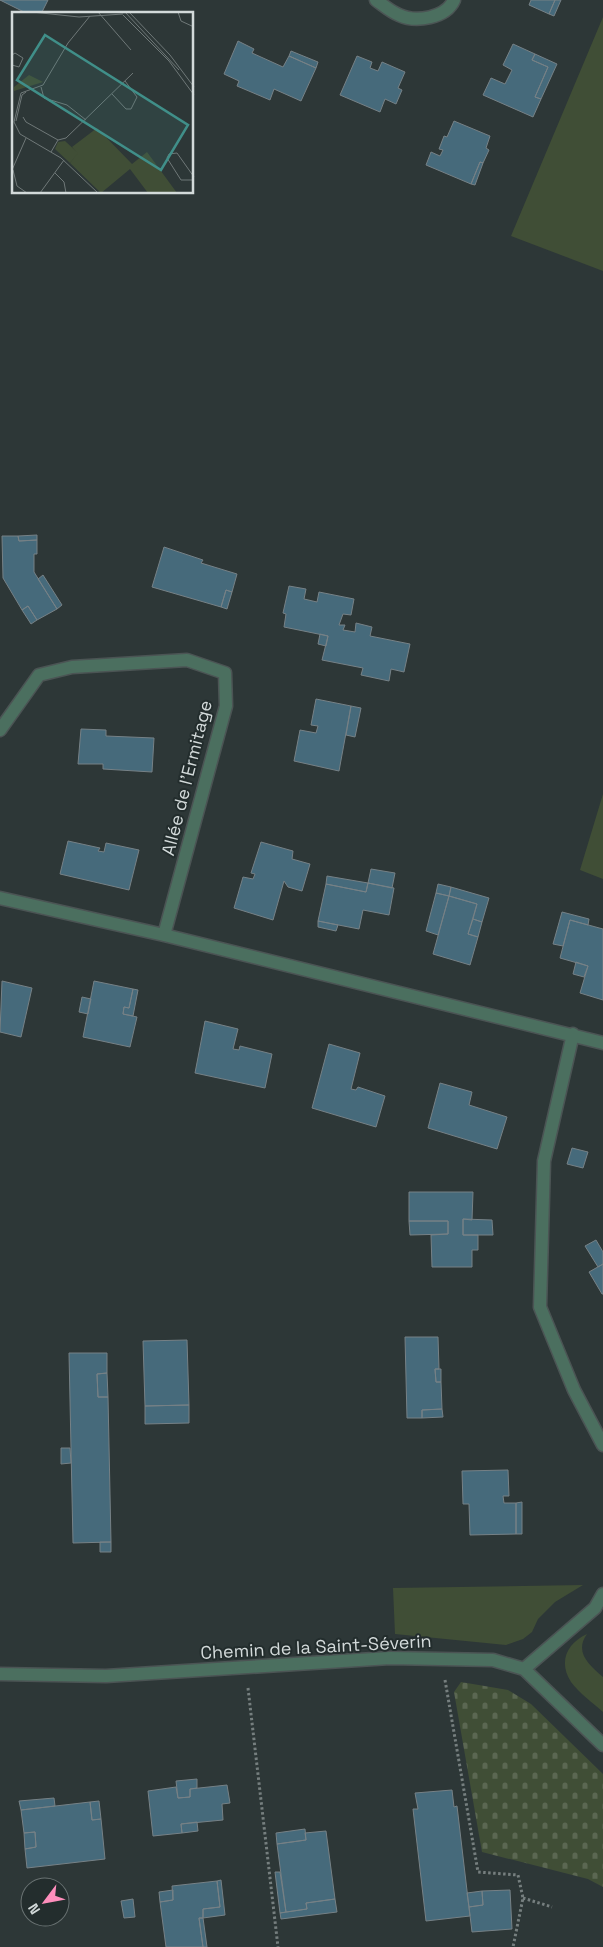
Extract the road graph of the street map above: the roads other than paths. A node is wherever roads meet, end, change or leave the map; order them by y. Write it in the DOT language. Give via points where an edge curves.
graph roads {
  1 [pos="376,0"];
  2 [pos="454,0"];
  3 [pos="0,730"];
  4 [pos="0,898"];
  5 [pos="164,935"];
  6 [pos="573,1034"];
  7 [pos="603,1043"];
  8 [pos="603,1445"];
  9 [pos="603,1594"];
  10 [pos="524,1669"];
  11 [pos="0,1674"];
  12 [pos="603,1745"];
  1 -- 2 [label="street" via="400,16 429,19 451,8"];
  3 -- 5 [label="street, Allée de l'Ermitage" via="39,675 72,667 186,660 225,673 226,706"];
  4 -- 5 [label="street"];
  5 -- 6 [label="street"];
  6 -- 7 [label="street"];
  6 -- 8 [label="street" via="544,1161 540,1307 574,1390"];
  9 -- 10 [label="street" via="594,1608"];
  10 -- 11 [label="street, Chemin de la Saint-Séverin" via="493,1660 441,1657 106,1676"];
  10 -- 12 [label="street, Chemin de la Saint-Séverin"];
}
